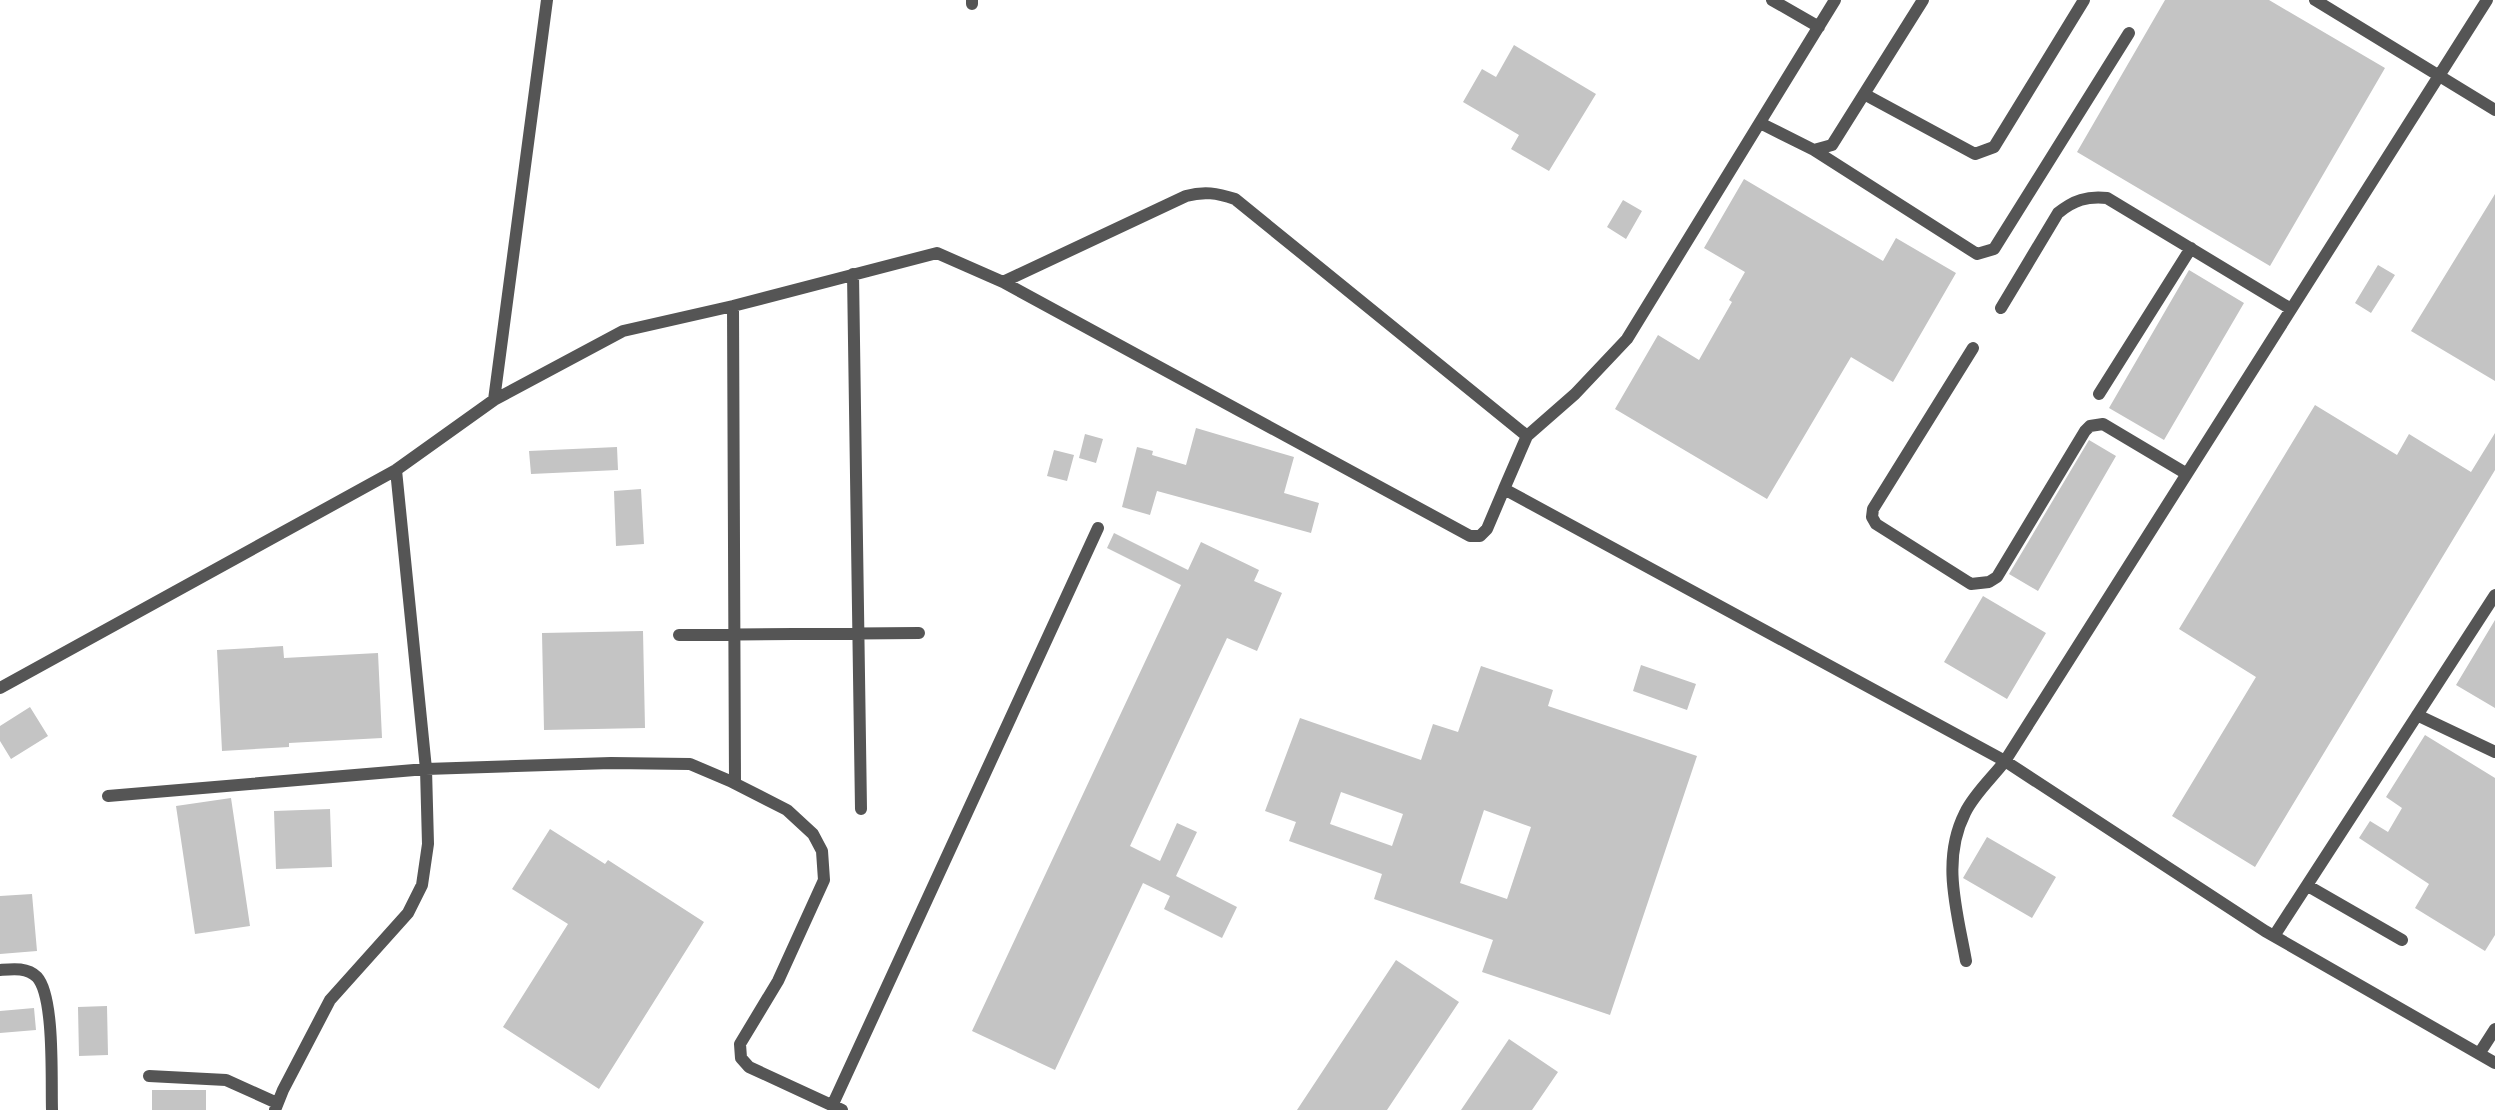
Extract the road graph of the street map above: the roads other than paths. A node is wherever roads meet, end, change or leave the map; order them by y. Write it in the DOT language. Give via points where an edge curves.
graph roads {
  1 [pos="547,0"];
  2 [pos="1772,0"];
  3 [pos="1835,0"];
  4 [pos="1923,0"];
  5 [pos="2084,0"];
  6 [pos="2315,0"];
  7 [pos="2487,0"];
  8 [pos="1818,28"];
  9 [pos="2129,34"];
  10 [pos="2439,76"];
  11 [pos="1864,94"];
  12 [pos="2495,110"];
  13 [pos="1760,123"];
  14 [pos="1814,150"];
  15 [pos="2190,248"];
  16 [pos="853,274"];
  17 [pos="1003,282"];
  18 [pos="733,306"];
  19 [pos="2001,308"];
  20 [pos="2291,309"];
  21 [pos="1973,348"];
  22 [pos="2099,394"];
  23 [pos="494,400"];
  24 [pos="1527,436"];
  25 [pos="396,470"];
  26 [pos="2187,474"];
  27 [pos="1504,490"];
  28 [pos="1098,528"];
  29 [pos="2495,595"];
  30 [pos="920,633"];
  31 [pos="734,634"];
  32 [pos="858,634"];
  33 [pos="679,635"];
  34 [pos="0,688"];
  35 [pos="2417,715"];
  36 [pos="2495,752"];
  37 [pos="2005,761"];
  38 [pos="426,769"];
  39 [pos="735,783"];
  40 [pos="108,796"];
  41 [pos="861,810"];
  42 [pos="2308,886"];
  43 [pos="2274,936"];
  44 [pos="2402,940"];
  45 [pos="1966,961"];
  46 [pos="0,970"];
  47 [pos="2495,1028"];
  48 [pos="2479,1054"];
  49 [pos="2495,1063"];
  50 [pos="149,1076"];
  51 [pos="276,1107"];
  52 [pos="837,1108"];
  53 [pos="52,1110"];
  1 -- 23 [label="street"];
  2 -- 8 [label="street"];
  3 -- 8 [label="street"];
  4 -- 11 [label="street"];
  5 -- 11 [label="street" via="1994,147 1975,154"];
  6 -- 10 [label="street"];
  7 -- 10 [label="street"];
  8 -- 13 [label="street"];
  9 -- 14 [label="street" via="1994,249 1977,254"];
  10 -- 12 [label="street"];
  10 -- 20 [label="street"];
  11 -- 14 [label="street" via="1832,145"];
  13 -- 14 [label="street"];
  13 -- 24 [label="street" via="1627,339 1575,394"];
  15 -- 19 [label="street" via="2107,198 2090,196 2071,203 2058,214"];
  15 -- 20 [label="street"];
  15 -- 22 [label="street"];
  16 -- 17 [label="street" via="937,253"];
  16 -- 18 [label="street"];
  16 -- 32 [label="street"];
  17 -- 24 [label="street" via="1186,196 1200,192 1216,193 1235,199"];
  17 -- 27 [label="street" via="1470,536 1480,536 1487,529"];
  18 -- 23 [label="street" via="623,331"];
  18 -- 31 [label="street"];
  20 -- 26 [label="street"];
  21 -- 26 [label="street" via="1873,509 1872,517 1876,524 1971,584 1989,582 1997,577 2090,426 2103,424"];
  23 -- 25 [label="street"];
  24 -- 27 [label="street"];
  25 -- 34 [label="street"];
  25 -- 38 [label="street"];
  26 -- 37 [label="street"];
  27 -- 37 [label="street"];
  28 -- 52 [label="street"];
  29 -- 35 [label="street"];
  30 -- 32 [label="street"];
  31 -- 32 [label="street"];
  31 -- 33 [label="street"];
  31 -- 39 [label="street"];
  32 -- 41 [label="street"];
  35 -- 36 [label="street"];
  35 -- 42 [label="street"];
  37 -- 43 [label="street"];
  37 -- 45 [label="street" via="1965,812 1953,845 1952,877"];
  38 -- 39 [label="street" via="690,764"];
  38 -- 40 [label="street"];
  38 -- 51 [label="street" via="428,844 422,885 408,913 330,1000"];
  39 -- 52 [label="street" via="787,810 813,834 822,851 824,880 778,981 740,1044 741,1058 749,1067"];
  42 -- 43 [label="street"];
  42 -- 44 [label="street"];
  43 -- 48 [label="street"];
  46 -- 53 [label="street" via="22,969 36,976 44,991 49,1010"];
  47 -- 48 [label="street"];
  48 -- 49 [label="street"];
  50 -- 51 [label="street" via="226,1080"];
}
